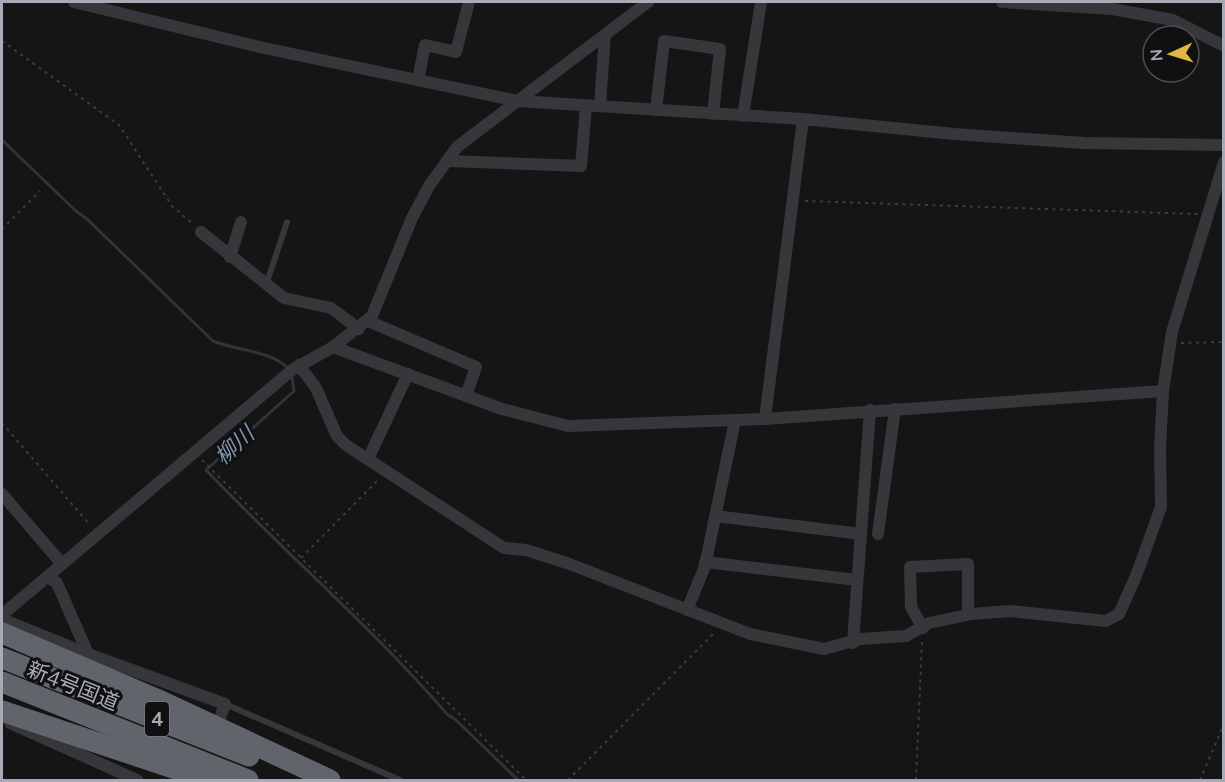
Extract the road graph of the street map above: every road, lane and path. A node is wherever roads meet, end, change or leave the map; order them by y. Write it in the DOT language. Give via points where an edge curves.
graph roads {
  1 [pos="74,2"];
  2 [pos="469,2"];
  3 [pos="648,2"];
  4 [pos="761,2"];
  5 [pos="1002,2"];
  6 [pos="605,35"];
  7 [pos="2,42"];
  8 [pos="1224,46"];
  9 [pos="418,80"];
  10 [pos="518,101"];
  11 [pos="586,105"];
  12 [pos="600,106"];
  13 [pos="656,110"];
  14 [pos="713,114"];
  15 [pos="743,116"];
  16 [pos="803,119"];
  17 [pos="1224,146"];
  18 [pos="447,160"];
  19 [pos="1224,162"];
  20 [pos="39,192"];
  21 [pos="793,201"];
  22 [pos="1208,214"];
  23 [pos="241,222"];
  24 [pos="287,222"];
  25 [pos="2,229"];
  26 [pos="201,232"];
  27 [pos="230,257"];
  28 [pos="266,285"];
  29 [pos="364,325"];
  30 [pos="1224,342"];
  31 [pos="1170,343"];
  32 [pos="333,347"];
  33 [pos="299,365"];
  34 [pos="408,375"];
  35 [pos="1162,391"];
  36 [pos="466,396"];
  37 [pos="895,409"];
  38 [pos="870,410"];
  39 [pos="765,419"];
  40 [pos="735,420"];
  41 [pos="2,423"];
  42 [pos="193,452"];
  43 [pos="368,459"];
  44 [pos="386,471"];
  45 [pos="2,494"];
  46 [pos="715,516"];
  47 [pos="97,534"];
  48 [pos="861,534"];
  49 [pos="878,534"];
  50 [pos="301,558"];
  51 [pos="705,562"];
  52 [pos="62,564"];
  53 [pos="48,577"];
  54 [pos="857,580"];
  55 [pos="687,610"];
  56 [pos="968,614"];
  57 [pos="2,617"];
  58 [pos="723,624"];
  59 [pos="923,628"];
  60 [pos="2,633"];
  61 [pos="853,642"];
  62 [pos="88,654"];
  63 [pos="2,658"];
  64 [pos="2,682"];
  65 [pos="225,704"];
  66 [pos="2,711"];
  67 [pos="2,720"];
  68 [pos="219,721"];
  69 [pos="1224,724"];
  70 [pos="137,780"];
  71 [pos="209,780"];
  72 [pos="248,780"];
  73 [pos="312,780"];
  74 [pos="330,780"];
  75 [pos="400,780"];
  76 [pos="526,780"];
  77 [pos="568,780"];
  78 [pos="916,780"];
  79 [pos="1200,780"];
  1 -- 9 [label="street"];
  2 -- 9 [label="street" via="456,52 424,45"];
  3 -- 6 [label="street"];
  4 -- 15 [label="street"];
  5 -- 8 [label="street" via="1112,9 1173,20"];
  6 -- 10 [label="street"];
  6 -- 12 [label="street"];
  7 -- 26 [label="path" via="119,125 172,206"];
  9 -- 10 [label="street"];
  10 -- 11 [label="street"];
  10 -- 18 [label="street" via="457,147"];
  11 -- 12 [label="street"];
  11 -- 18 [label="street" via="581,166"];
  12 -- 13 [label="street"];
  13 -- 14 [label="street"];
  13 -- 14 [label="street" via="664,41 720,49"];
  14 -- 15 [label="street"];
  15 -- 16 [label="street"];
  16 -- 17 [label="street" via="1084,143"];
  16 -- 21 [label="street"];
  18 -- 29 [label="street" via="412,218 372,316"];
  19 -- 22 [label="street"];
  20 -- 25 [label="path"];
  21 -- 22 [label="path"];
  21 -- 39 [label="street"];
  22 -- 31 [label="street"];
  23 -- 27 [label="street"];
  24 -- 28 [label="lane"];
  26 -- 27 [label="street"];
  27 -- 28 [label="street"];
  28 -- 29 [label="street" via="284,298 331,308"];
  29 -- 32 [label="street"];
  29 -- 36 [label="street" via="476,367"];
  30 -- 31 [label="path"];
  31 -- 35 [label="street"];
  32 -- 33 [label="street"];
  32 -- 34 [label="street"];
  33 -- 42 [label="street"];
  33 -- 43 [label="street" via="316,388 337,436"];
  34 -- 36 [label="street"];
  34 -- 43 [label="street"];
  35 -- 37 [label="street"];
  35 -- 56 [label="street" via="1161,507 1119,614 1106,621 1010,611"];
  36 -- 40 [label="street" via="568,426"];
  37 -- 38 [label="street"];
  37 -- 49 [label="street"];
  38 -- 39 [label="street"];
  38 -- 48 [label="street"];
  39 -- 40 [label="street"];
  40 -- 46 [label="street"];
  41 -- 47 [label="path"];
  42 -- 47 [label="street"];
  42 -- 50 [label="path"];
  43 -- 44 [label="street"];
  44 -- 50 [label="path"];
  44 -- 55 [label="street" via="504,548 526,550 567,563"];
  45 -- 52 [label="street"];
  46 -- 48 [label="street"];
  46 -- 51 [label="street"];
  47 -- 52 [label="street"];
  48 -- 54 [label="street"];
  50 -- 76 [label="path"];
  51 -- 54 [label="street"];
  51 -- 55 [label="street"];
  52 -- 53 [label="street"];
  53 -- 57 [label="street"];
  53 -- 62 [label="street" via="57,583"];
  54 -- 61 [label="street"];
  55 -- 58 [label="street"];
  56 -- 59 [label="street"];
  56 -- 59 [label="street" via="968,564 910,567 911,607"];
  57 -- 62 [label="street"];
  58 -- 61 [label="street" via="750,634 824,649"];
  58 -- 77 [label="path"];
  59 -- 61 [label="street" via="906,636"];
  59 -- 78 [label="path"];
  60 -- 74 [label="highway"];
  62 -- 65 [label="street"];
  63 -- 73 [label="highway, 新4号国道 / 4"];
  64 -- 72 [label="highway, 新4号国道 / 4"];
  65 -- 68 [label="street"];
  65 -- 75 [label="lane"];
  66 -- 71 [label="highway"];
  67 -- 70 [label="street"];
  69 -- 79 [label="path"];
}
